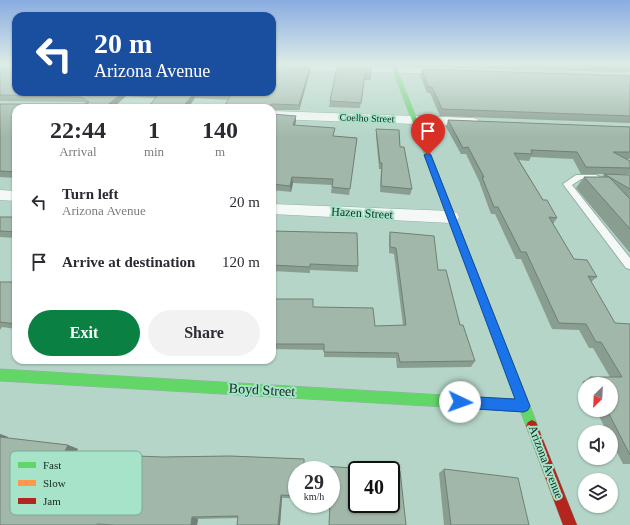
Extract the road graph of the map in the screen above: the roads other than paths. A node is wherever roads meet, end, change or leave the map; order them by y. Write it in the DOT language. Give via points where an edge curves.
graph roads {
  1 [pos="402,88"];
  2 [pos="276,115"];
  3 [pos="414,120"];
  4 [pos="484,122"];
  5 [pos="608,178"];
  6 [pos="0,195"];
  7 [pos="12,196"];
  8 [pos="276,209"];
  9 [pos="451,217"];
  10 [pos="630,265"];
  11 [pos="0,375"];
  12 [pos="524,406"];
  13 [pos="570,525"];
  1 -- 3 [label="street, Arizona Avenue"];
  2 -- 3 [label="street, Coelho Street"];
  3 -- 4 [label="street, Coelho Street"];
  3 -- 9 [label="street, Arizona Avenue"];
  5 -- 10 [label="lane" via="579,177 567,184"];
  6 -- 7 [label="street"];
  8 -- 9 [label="street, Hazen Street"];
  9 -- 12 [label="street, Arizona Avenue"];
  11 -- 12 [label="street, Boyd Street"];
  12 -- 13 [label="street, Arizona Avenue"];
}
